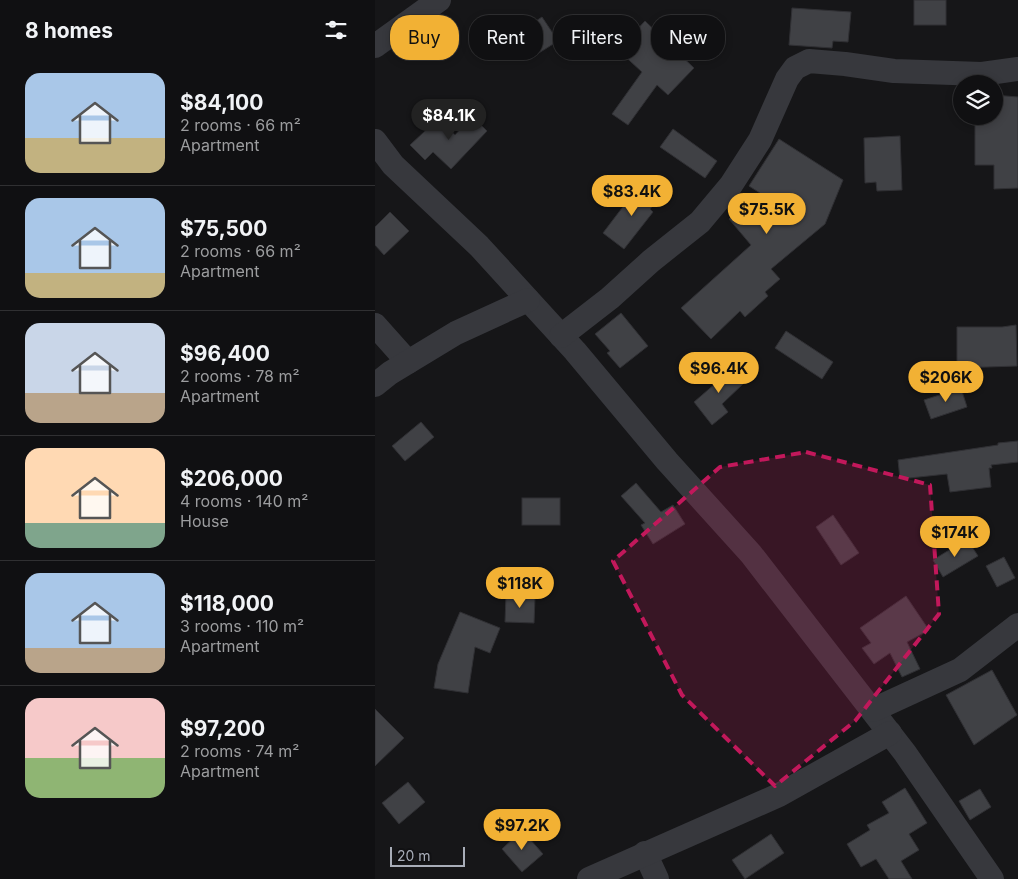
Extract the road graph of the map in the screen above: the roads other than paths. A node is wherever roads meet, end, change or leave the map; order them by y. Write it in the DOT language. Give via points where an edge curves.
graph roads {
  1 [pos="439,0"];
  2 [pos="375,46"];
  3 [pos="1018,69"];
  4 [pos="375,141"];
  5 [pos="528,300"];
  6 [pos="375,325"];
  7 [pos="561,336"];
  8 [pos="408,362"];
  9 [pos="375,384"];
  10 [pos="1018,625"];
  11 [pos="873,710"];
  12 [pos="890,732"];
  13 [pos="645,853"];
  14 [pos="589,879"];
  15 [pos="657,879"];
  16 [pos="992,879"];
  1 -- 2 [label="street"];
  3 -- 7 [label="street" via="982,74 894,72 809,62 795,68 760,140 731,185 700,222"];
  4 -- 5 [label="street" via="393,165 479,246"];
  5 -- 7 [label="street"];
  5 -- 8 [label="street" via="456,333"];
  6 -- 8 [label="street"];
  7 -- 11 [label="street" via="751,554"];
  8 -- 9 [label="street"];
  10 -- 11 [label="street" via="960,670"];
  11 -- 12 [label="street"];
  12 -- 13 [label="street" via="779,795"];
  12 -- 16 [label="street"];
  13 -- 14 [label="street"];
  13 -- 15 [label="street"];
}
